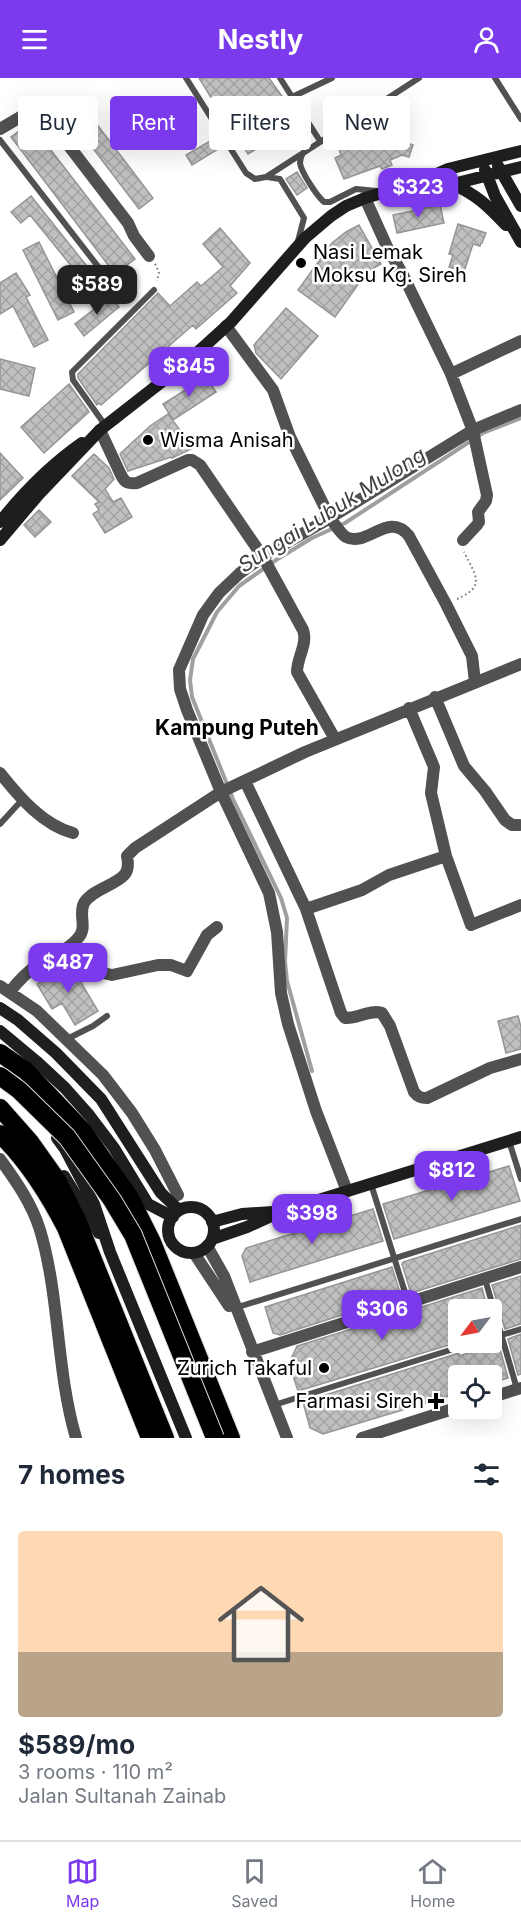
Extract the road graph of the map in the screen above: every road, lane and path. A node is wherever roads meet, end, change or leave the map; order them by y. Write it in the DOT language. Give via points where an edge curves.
graph roads {
  1 [pos="186,78"];
  2 [pos="332,78"];
  3 [pos="419,78"];
  4 [pos="495,78"];
  5 [pos="283,79"];
  6 [pos="292,96"];
  7 [pos="294,96"];
  8 [pos="521,119"];
  9 [pos="311,127"];
  10 [pos="0,129"];
  11 [pos="0,140"];
  12 [pos="320,141"];
  13 [pos="521,151"];
  14 [pos="303,153"];
  15 [pos="488,159"];
  16 [pos="521,167"];
  17 [pos="502,172"];
  18 [pos="487,176"];
  19 [pos="266,177"];
  20 [pos="419,182"];
  21 [pos="453,184"];
  22 [pos="385,192"];
  23 [pos="365,198"];
  24 [pos="521,206"];
  25 [pos="520,241"];
  26 [pos="295,250"];
  27 [pos="149,256"];
  28 [pos="107,278"];
  29 [pos="154,290"];
  30 [pos="226,326"];
  31 [pos="521,341"];
  32 [pos="451,374"];
  33 [pos="521,410"];
  34 [pos="103,428"];
  35 [pos="473,430"];
  36 [pos="330,518"];
  37 [pos="1,519"];
  38 [pos="0,540"];
  39 [pos="463,540"];
  40 [pos="263,557"];
  41 [pos="446,604"];
  42 [pos="521,664"];
  43 [pos="475,682"];
  44 [pos="435,698"];
  45 [pos="410,708"];
  46 [pos="334,739"];
  47 [pos="0,773"];
  48 [pos="245,781"];
  49 [pos="223,791"];
  50 [pos="22,800"];
  51 [pos="0,825"];
  52 [pos="519,825"];
  53 [pos="73,833"];
  54 [pos="446,856"];
  55 [pos="521,905"];
  56 [pos="306,909"];
  57 [pos="217,927"];
  58 [pos="70,946"];
  59 [pos="5,989"];
  60 [pos="0,1008"];
  61 [pos="107,1016"];
  62 [pos="0,1031"];
  63 [pos="67,1039"];
  64 [pos="0,1053"];
  65 [pos="521,1059"];
  66 [pos="0,1068"];
  67 [pos="0,1076"];
  68 [pos="0,1106"];
  69 [pos="0,1134"];
  70 [pos="515,1139"];
  71 [pos="0,1159"];
  72 [pos="521,1179"];
  73 [pos="371,1184"];
  74 [pos="347,1191"];
  75 [pos="178,1195"];
  76 [pos="280,1212"];
  77 [pos="176,1214"];
  78 [pos="521,1219"];
  79 [pos="212,1222"];
  80 [pos="210,1242"];
  81 [pos="110,1252"];
  82 [pos="194,1253"];
  83 [pos="395,1258"];
  84 [pos="521,1267"];
  85 [pos="485,1279"];
  86 [pos="490,1299"];
  87 [pos="408,1303"];
  88 [pos="235,1308"];
  89 [pos="241,1325"];
  90 [pos="521,1329"];
  91 [pos="502,1334"];
  92 [pos="502,1341"];
  93 [pos="448,1351"];
  94 [pos="252,1352"];
  95 [pos="519,1388"];
  96 [pos="502,1394"];
  97 [pos="273,1405"];
  98 [pos="448,1411"];
  99 [pos="76,1438"];
  100 [pos="150,1438"];
  101 [pos="165,1438"];
  102 [pos="186,1438"];
  103 [pos="214,1438"];
  104 [pos="231,1438"];
  105 [pos="287,1438"];
  106 [pos="362,1438"];
  1 -- 19 [label="lane" via="246,173 255,179"];
  2 -- 7 [label="lane"];
  3 -- 12 [label="lane"];
  4 -- 8 [label="lane"];
  5 -- 6 [label="lane"];
  9 -- 12 [label="lane"];
  10 -- 27 [label="street" via="34,109 43,112"];
  11 -- 28 [label="lane"];
  12 -- 14 [label="lane"];
  13 -- 15 [label="main road"];
  14 -- 19 [label="lane"];
  14 -- 22 [label="lane" via="302,168 324,202 356,189"];
  15 -- 17 [label="main road"];
  15 -- 18 [label="main road"];
  15 -- 20 [label="main road" via="448,169"];
  16 -- 17 [label="main road"];
  17 -- 18 [label="main road"];
  17 -- 24 [label="main road"];
  18 -- 21 [label="main road"];
  18 -- 25 [label="main road"];
  19 -- 26 [label="lane" via="280,179 302,214 303,226"];
  20 -- 21 [label="main road"];
  20 -- 22 [label="main road"];
  21 -- 25 [label="main road" via="482,200"];
  22 -- 23 [label="main road"];
  23 -- 26 [label="main road" via="317,226"];
  23 -- 32 [label="street"];
  26 -- 30 [label="main road"];
  27 -- 29 [label="path" via="159,272"];
  29 -- 34 [label="lane" via="72,372"];
  30 -- 34 [label="main road"];
  30 -- 36 [label="street" via="273,390 290,437"];
  31 -- 32 [label="street"];
  32 -- 35 [label="street"];
  33 -- 35 [label="street"];
  34 -- 37 [label="main road" via="67,453"];
  34 -- 38 [label="main road"];
  34 -- 40 [label="street" via="121,476 130,484 188,460 197,462"];
  35 -- 36 [label="street"];
  35 -- 39 [label="street" via="487,498 478,512 479,522"];
  36 -- 40 [label="street"];
  36 -- 41 [label="street" via="346,537 355,539 392,526 404,530"];
  39 -- 41 [label="path" via="475,588"];
  40 -- 46 [label="street" via="305,633 297,672"];
  40 -- 49 [label="street" via="219,593 203,615 179,670 187,710"];
  41 -- 43 [label="street" via="472,656"];
  42 -- 43 [label="street"];
  43 -- 44 [label="street"];
  44 -- 45 [label="street"];
  44 -- 52 [label="street" via="464,765 505,820"];
  45 -- 46 [label="street"];
  45 -- 54 [label="street" via="434,767 431,793"];
  46 -- 48 [label="street"];
  47 -- 50 [label="street"];
  48 -- 49 [label="street"];
  48 -- 56 [label="street"];
  49 -- 58 [label="street" via="127,856 125,874 83,904 84,927"];
  49 -- 74 [label="street" via="269,894 288,1024"];
  50 -- 51 [label="lane"];
  50 -- 53 [label="street" via="60,830"];
  54 -- 55 [label="street" via="471,925"];
  54 -- 56 [label="street"];
  56 -- 65 [label="street" via="341,1013 345,1018 382,1013 417,1096 427,1098 490,1068"];
  57 -- 58 [label="street" via="207,935 187,971 158,965 112,975 103,973"];
  58 -- 59 [label="street"];
  59 -- 63 [label="street"];
  60 -- 77 [label="main road" via="56,1053 101,1099"];
  61 -- 63 [label="lane"];
  62 -- 77 [label="main road" via="65,1088 89,1115 148,1204"];
  63 -- 75 [label="street" via="103,1075 132,1113"];
  64 -- 104 [label="highway" via="26,1071 83,1131 130,1198 152,1242"];
  66 -- 81 [label="main road" via="65,1149 94,1204"];
  67 -- 103 [label="highway, bridge" via="67,1137 133,1235"];
  68 -- 81 [label="main road" via="20,1120 50,1157"];
  68 -- 101 [label="highway" via="50,1171 76,1220"];
  69 -- 100 [label="highway" via="37,1177 66,1228"];
  70 -- 72 [label="lane"];
  70 -- 73 [label="main road"];
  71 -- 99 [label="street" via="27,1199 40,1231 64,1392"];
  73 -- 74 [label="main road"];
  73 -- 83 [label="lane"];
  74 -- 76 [label="main road"];
  76 -- 79 [label="main road" via="242,1214"];
  76 -- 80 [label="main road"];
  77 -- 79 [label="main road" via="192,1207"];
  77 -- 82 [label="main road" via="168,1231 174,1244"];
  78 -- 83 [label="lane"];
  79 -- 80 [label="main road"];
  80 -- 82 [label="main road"];
  80 -- 88 [label="street"];
  81 -- 102 [label="main road"];
  82 -- 89 [label="street"];
  83 -- 87 [label="lane"];
  83 -- 88 [label="lane"];
  84 -- 85 [label="street"];
  85 -- 86 [label="lane"];
  85 -- 87 [label="street"];
  87 -- 94 [label="street"];
  88 -- 89 [label="street"];
  89 -- 94 [label="street"];
  90 -- 91 [label="lane"];
  92 -- 95 [label="lane"];
  93 -- 97 [label="lane"];
  94 -- 97 [label="street"];
  95 -- 96 [label="street"];
  97 -- 105 [label="street"];
  98 -- 106 [label="street"];
}
